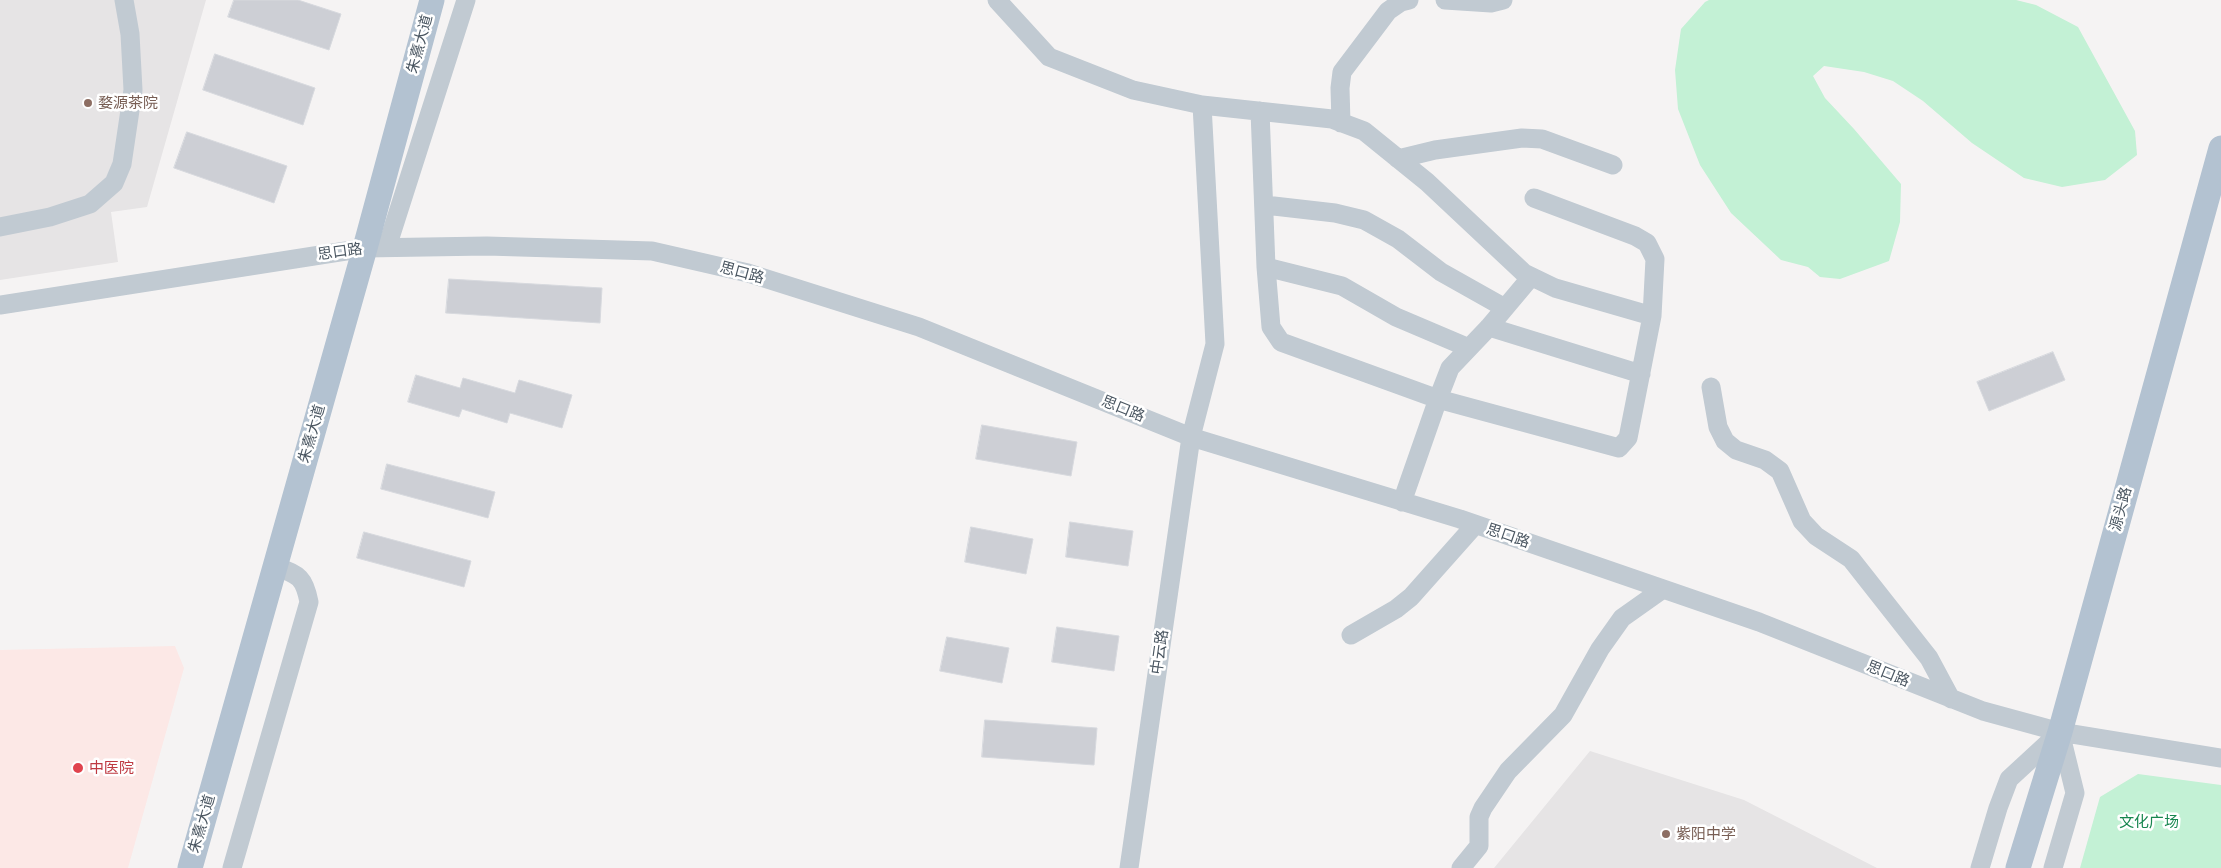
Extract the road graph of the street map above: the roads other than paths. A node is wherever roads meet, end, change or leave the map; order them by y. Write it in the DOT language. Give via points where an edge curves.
graph roads {
  1 [pos="124,0"];
  2 [pos="432,0"];
  3 [pos="466,0"];
  4 [pos="997,0"];
  5 [pos="1409,0"];
  6 [pos="1445,0"];
  7 [pos="1503,0"];
  8 [pos="1202,105"];
  9 [pos="1260,111"];
  10 [pos="1342,123"];
  11 [pos="2221,148"];
  12 [pos="1398,159"];
  13 [pos="1613,165"];
  14 [pos="1534,198"];
  15 [pos="1264,206"];
  16 [pos="0,227"];
  17 [pos="376,247"];
  18 [pos="1266,268"];
  19 [pos="1530,276"];
  20 [pos="0,305"];
  21 [pos="1505,308"];
  22 [pos="1652,316"];
  23 [pos="1489,327"];
  24 [pos="1469,348"];
  25 [pos="1641,374"];
  26 [pos="1711,387"];
  27 [pos="1438,399"];
  28 [pos="1191,437"];
  29 [pos="1402,502"];
  30 [pos="1475,524"];
  31 [pos="275,566"];
  32 [pos="1663,589"];
  33 [pos="1351,635"];
  34 [pos="1951,698"];
  35 [pos="2060,732"];
  36 [pos="2221,758"];
  37 [pos="190,868"];
  38 [pos="232,868"];
  39 [pos="1129,868"];
  40 [pos="1461,868"];
  41 [pos="1980,868"];
  42 [pos="2018,868"];
  43 [pos="2053,868"];
  1 -- 16 [label="street" via="130,34 132,90 122,164 114,183 90,204 50,217"];
  2 -- 17 [label="main road, 朱熹大道"];
  3 -- 17 [label="street"];
  4 -- 8 [label="street" via="1050,57 1133,90"];
  5 -- 10 [label="street" via="1388,11 1342,72"];
  6 -- 7 [label="street" via="1491,3"];
  8 -- 9 [label="street"];
  8 -- 28 [label="street, 中云路" via="1215,344"];
  9 -- 10 [label="street" via="1332,119"];
  9 -- 15 [label="street"];
  10 -- 12 [label="street" via="1364,131"];
  11 -- 35 [label="main road, 源头路"];
  12 -- 13 [label="street" via="1435,150 1522,138 1542,140"];
  12 -- 19 [label="street"];
  14 -- 22 [label="street" via="1647,243 1656,259"];
  15 -- 18 [label="street"];
  15 -- 21 [label="street" via="1335,213 1364,220 1398,239 1441,272"];
  17 -- 20 [label="street, 思口路"];
  17 -- 28 [label="street, 思口路" via="487,246 652,251 748,273 919,327"];
  17 -- 31 [label="main road, 朱熹大道"];
  18 -- 24 [label="street" via="1342,286 1396,317"];
  18 -- 27 [label="street" via="1271,326 1281,342"];
  19 -- 21 [label="street"];
  19 -- 22 [label="street" via="1555,288"];
  21 -- 23 [label="street"];
  22 -- 25 [label="street"];
  23 -- 24 [label="street"];
  23 -- 25 [label="street"];
  24 -- 27 [label="street" via="1450,368"];
  25 -- 27 [label="street" via="1628,438 1619,448"];
  26 -- 34 [label="street" via="1718,427 1725,441 1736,450 1765,460 1780,471 1802,521 1816,536 1851,560 1929,658"];
  27 -- 29 [label="street"];
  28 -- 29 [label="street, 思口路"];
  28 -- 39 [label="street, 中云路"];
  29 -- 30 [label="street, 思口路"];
  30 -- 32 [label="street, 思口路"];
  30 -- 33 [label="street" via="1411,597"];
  31 -- 37 [label="main road, 朱熹大道"];
  31 -- 38 [label="street" via="295,574 306,585 309,602"];
  32 -- 34 [label="street, 思口路" via="1759,622"];
  32 -- 40 [label="street" via="1622,618 1600,649 1563,716 1508,771 1479,817 1479,846"];
  34 -- 35 [label="street, 思口路" via="1983,711"];
  35 -- 36 [label="street, 思口路"];
  35 -- 41 [label="street" via="2009,779"];
  35 -- 42 [label="main road, 源头路"];
  35 -- 43 [label="street" via="2075,793"];
}
